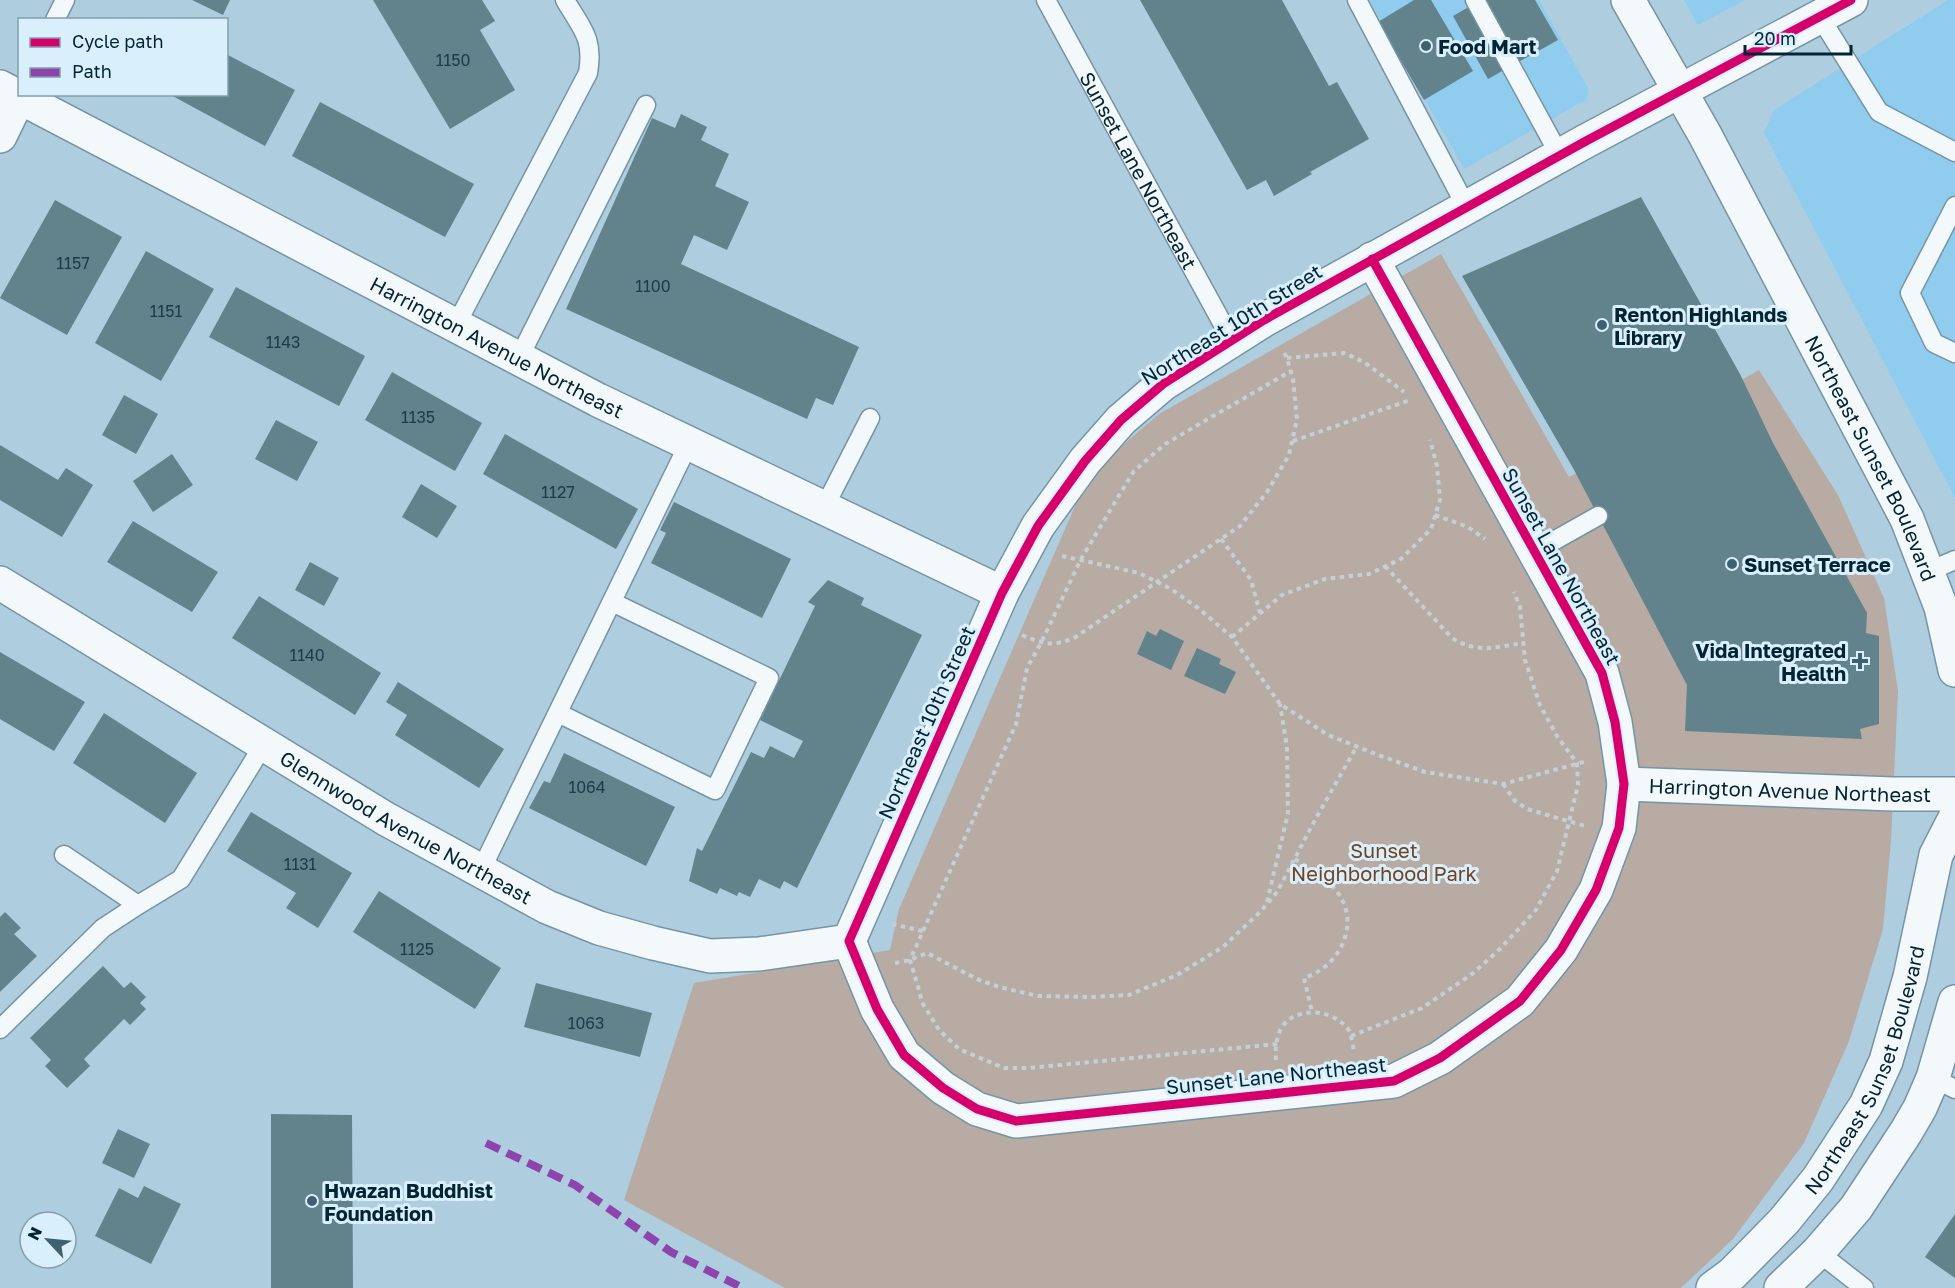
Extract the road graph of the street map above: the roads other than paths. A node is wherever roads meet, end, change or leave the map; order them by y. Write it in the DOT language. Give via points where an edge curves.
graph roads {
  1 [pos="65,0"];
  2 [pos="565,0"];
  3 [pos="1046,0"];
  4 [pos="1356,0"];
  5 [pos="1475,0"];
  6 [pos="1628,0"];
  7 [pos="1851,0"];
  8 [pos="1820,17"];
  9 [pos="56,18"];
  10 [pos="1681,92"];
  11 [pos="13,93"];
  12 [pos="19,96"];
  13 [pos="646,105"];
  14 [pos="0,136"];
  15 [pos="1955,152"];
  16 [pos="1560,156"];
  17 [pos="1955,206"];
  18 [pos="1467,208"];
  19 [pos="1372,260"];
  20 [pos="456,325"];
  21 [pos="1232,341"];
  22 [pos="1955,353"];
  23 [pos="519,358"];
  24 [pos="870,418"];
  25 [pos="689,443"];
  26 [pos="824,508"];
  27 [pos="1598,516"];
  28 [pos="1534,552"];
  29 [pos="1941,566"];
  30 [pos="0,583"];
  31 [pos="612,602"];
  32 [pos="996,608"];
  33 [pos="1955,670"];
  34 [pos="558,713"];
  35 [pos="264,744"];
  36 [pos="1624,784"];
  37 [pos="1955,794"];
  38 [pos="1955,818"];
  39 [pos="64,855"];
  40 [pos="481,870"];
  41 [pos="138,905"];
  42 [pos="854,952"];
  43 [pos="1955,1002"];
  44 [pos="0,1029"];
  45 [pos="1944,1084"];
  46 [pos="1866,1106"];
  47 [pos="1818,1252"];
  48 [pos="1713,1288"];
  49 [pos="1781,1288"];
  50 [pos="1864,1288"];
  1 -- 9 [label="lane"];
  2 -- 20 [label="lane" via="588,40 588,73"];
  3 -- 21 [label="lane, Sunset Lane Northeast"];
  4 -- 18 [label="lane"];
  5 -- 16 [label="lane"];
  6 -- 10 [label="street, Northeast Sunset Boulevard"];
  7 -- 8 [label="street, Northeast 10th Street"];
  8 -- 10 [label="street, Northeast 10th Street"];
  8 -- 15 [label="lane" via="1879,111"];
  10 -- 16 [label="street, Northeast 10th Street"];
  10 -- 29 [label="street, Northeast Sunset Boulevard" via="1906,519"];
  11 -- 14 [label="street"];
  12 -- 20 [label="street, Harrington Avenue Northeast"];
  13 -- 23 [label="lane"];
  16 -- 18 [label="street, Northeast 10th Street"];
  17 -- 22 [label="lane" via="1910,293 1934,343"];
  18 -- 19 [label="street, Northeast 10th Street"];
  19 -- 21 [label="street, Northeast 10th Street"];
  19 -- 28 [label="street, Sunset Lane Northeast"];
  20 -- 23 [label="street, Harrington Avenue Northeast"];
  21 -- 32 [label="street, Northeast 10th Street" via="1163,384 1121,420 1085,461 1038,526"];
  23 -- 25 [label="street, Harrington Avenue Northeast"];
  24 -- 26 [label="lane"];
  25 -- 26 [label="street, Harrington Avenue Northeast"];
  25 -- 31 [label="lane"];
  26 -- 32 [label="street, Harrington Avenue Northeast"];
  27 -- 28 [label="lane"];
  28 -- 36 [label="street, Sunset Lane Northeast" via="1602,673 1615,722"];
  29 -- 33 [label="street, Northeast Sunset Boulevard" via="1941,607"];
  30 -- 35 [label="street, Glennwood Avenue Northeast"];
  31 -- 34 [label="lane"];
  31 -- 34 [label="lane" via="770,678 715,790"];
  32 -- 42 [label="street, Northeast 10th Street"];
  34 -- 40 [label="lane"];
  35 -- 40 [label="street, Glennwood Avenue Northeast" via="386,819"];
  35 -- 41 [label="lane" via="181,879"];
  36 -- 37 [label="street, Harrington Avenue Northeast"];
  36 -- 42 [label="street, Sunset Lane Northeast" via="1619,828 1596,890 1561,950 1520,1001 1440,1058 1395,1081 1016,1121 977,1109 943,1088 904,1055 877,1009"];
  38 -- 46 [label="street, Northeast Sunset Boulevard" via="1936,855 1910,977 1886,1061"];
  39 -- 41 [label="lane"];
  40 -- 42 [label="street, Glennwood Avenue Northeast" via="547,907 599,928 710,956"];
  41 -- 44 [label="lane" via="103,928"];
  43 -- 45 [label="street"];
  45 -- 47 [label="street" via="1920,1108 1856,1208"];
  46 -- 47 [label="street" via="1865,1134 1817,1220"];
  46 -- 48 [label="street, Northeast Sunset Boulevard" via="1818,1179 1784,1221"];
  47 -- 49 [label="street"];
  47 -- 50 [label="lane"];
}
